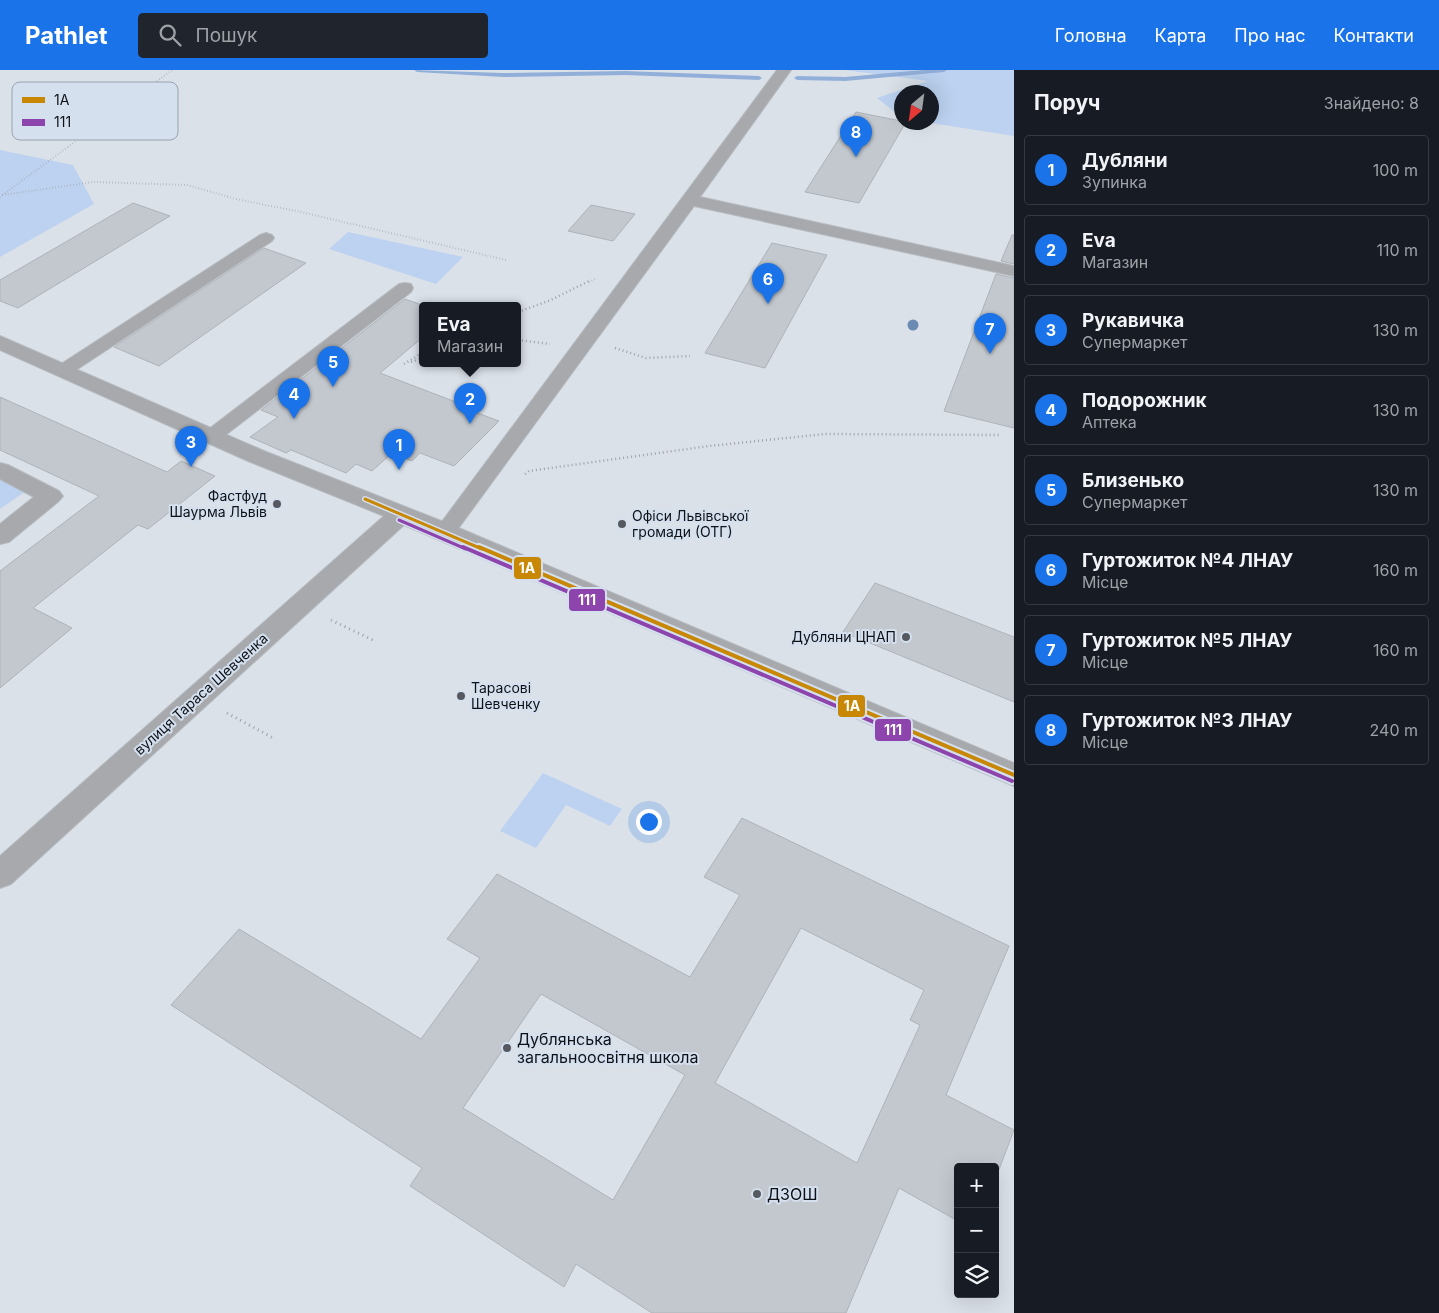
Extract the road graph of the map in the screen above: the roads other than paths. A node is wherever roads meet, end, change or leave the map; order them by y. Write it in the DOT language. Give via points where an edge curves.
graph roads {
  1 [pos="784,70"];
  2 [pos="690,200"];
  3 [pos="266,238"];
  4 [pos="1014,270"];
  5 [pos="405,288"];
  6 [pos="0,342"];
  7 [pos="64,370"];
  8 [pos="212,436"];
  9 [pos="0,470"];
  10 [pos="401,514"];
  11 [pos="445,532"];
  12 [pos="0,536"];
  13 [pos="1014,775"];
  14 [pos="0,875"];
  1 -- 2 [label="lane"];
  2 -- 4 [label="lane"];
  2 -- 11 [label="lane"];
  3 -- 7 [label="lane"];
  5 -- 8 [label="lane"];
  6 -- 7 [label="street"];
  7 -- 8 [label="street"];
  8 -- 10 [label="street"];
  9 -- 12 [label="street" via="51,496"];
  10 -- 11 [label="street"];
  10 -- 14 [label="street, вулиця Тараса Шевченка"];
  11 -- 13 [label="street"];
}
